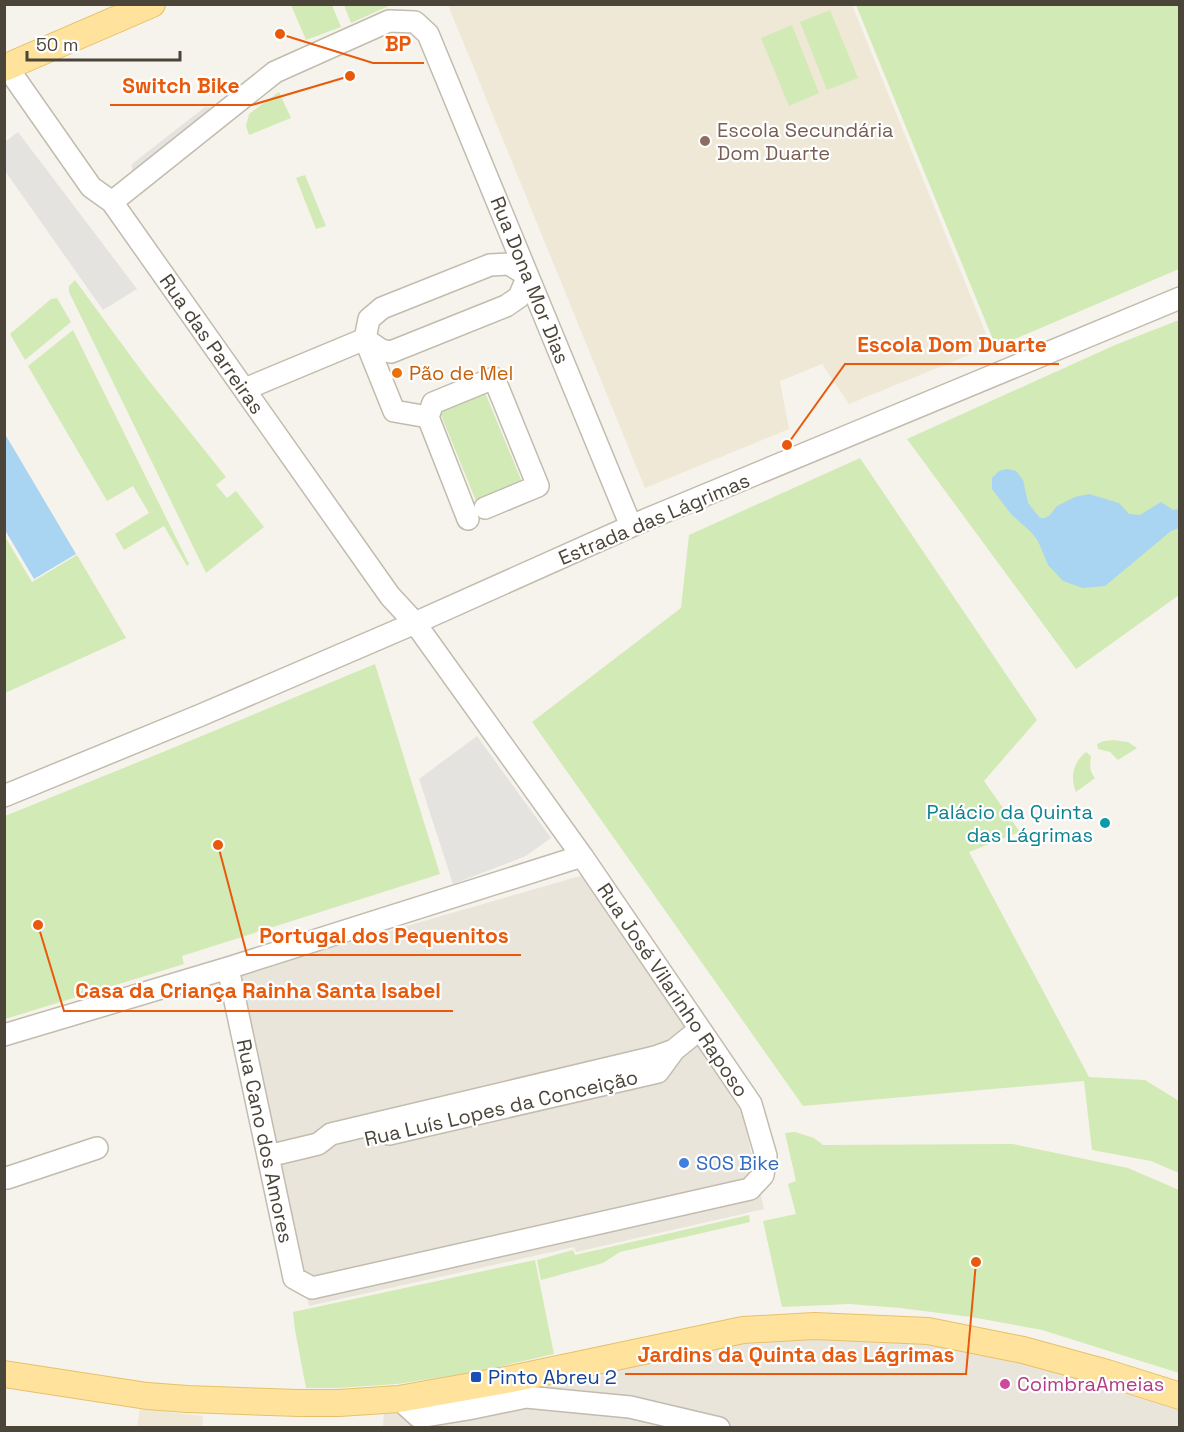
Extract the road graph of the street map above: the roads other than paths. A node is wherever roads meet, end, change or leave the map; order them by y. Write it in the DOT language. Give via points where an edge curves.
graph roads {
  1 [pos="152,4"];
  2 [pos="5,68"];
  3 [pos="112,202"];
  4 [pos="528,276"];
  5 [pos="1179,298"];
  6 [pos="365,339"];
  7 [pos="245,389"];
  8 [pos="428,417"];
  9 [pos="631,526"];
  10 [pos="415,623"];
  11 [pos="4,796"];
  12 [pos="582,856"];
  13 [pos="228,968"];
  14 [pos="700,1029"];
  15 [pos="4,1035"];
  16 [pos="97,1148"];
  17 [pos="268,1156"];
  18 [pos="4,1178"];
  19 [pos="294,1278"];
  20 [pos="4,1374"];
  21 [pos="1179,1395"];
  22 [pos="399,1400"];
  23 [pos="719,1428"];
  1 -- 2 [label="main road"];
  2 -- 3 [label="street, Rua das Parreiras" via="91,187"];
  3 -- 4 [label="street, Rua Dona Mor Dias" via="275,72 389,21 415,22 428,34"];
  3 -- 7 [label="street, Rua das Parreiras"];
  4 -- 6 [label="street" via="519,297 506,306 391,352"];
  4 -- 6 [label="street" via="509,264 490,265 381,308 369,319"];
  4 -- 9 [label="street, Rua Dona Mor Dias"];
  5 -- 9 [label="street, Estrada das Lágrimas"];
  6 -- 7 [label="street"];
  6 -- 8 [label="street" via="394,411"];
  7 -- 10 [label="street, Rua das Parreiras" via="390,596"];
  8 -- 8 [label="street" via="476,513 538,486 494,378 433,403"];
  9 -- 10 [label="street, Estrada das Lágrimas"];
  10 -- 11 [label="street, Estrada das Lágrimas"];
  10 -- 12 [label="street, Rua José Vilarinho Raposo"];
  12 -- 13 [label="street"];
  12 -- 14 [label="street, Rua José Vilarinho Raposo"];
  13 -- 15 [label="street"];
  13 -- 17 [label="street, Rua Cano dos Amores"];
  14 -- 17 [label="street, Rua Luís Lopes da Conceição" via="674,1050 655,1057 331,1134 318,1144"];
  14 -- 19 [label="street, Rua José Vilarinho Raposo" via="751,1104 766,1156 763,1175 750,1189 312,1288"];
  16 -- 18 [label="street"];
  17 -- 19 [label="street, Rua Cano dos Amores"];
  20 -- 22 [label="main road" via="187,1399 289,1403"];
  21 -- 22 [label="main road" via="981,1341 928,1331 814,1326 743,1330"];
  22 -- 23 [label="street" via="419,1417 526,1398 630,1407"];
}
